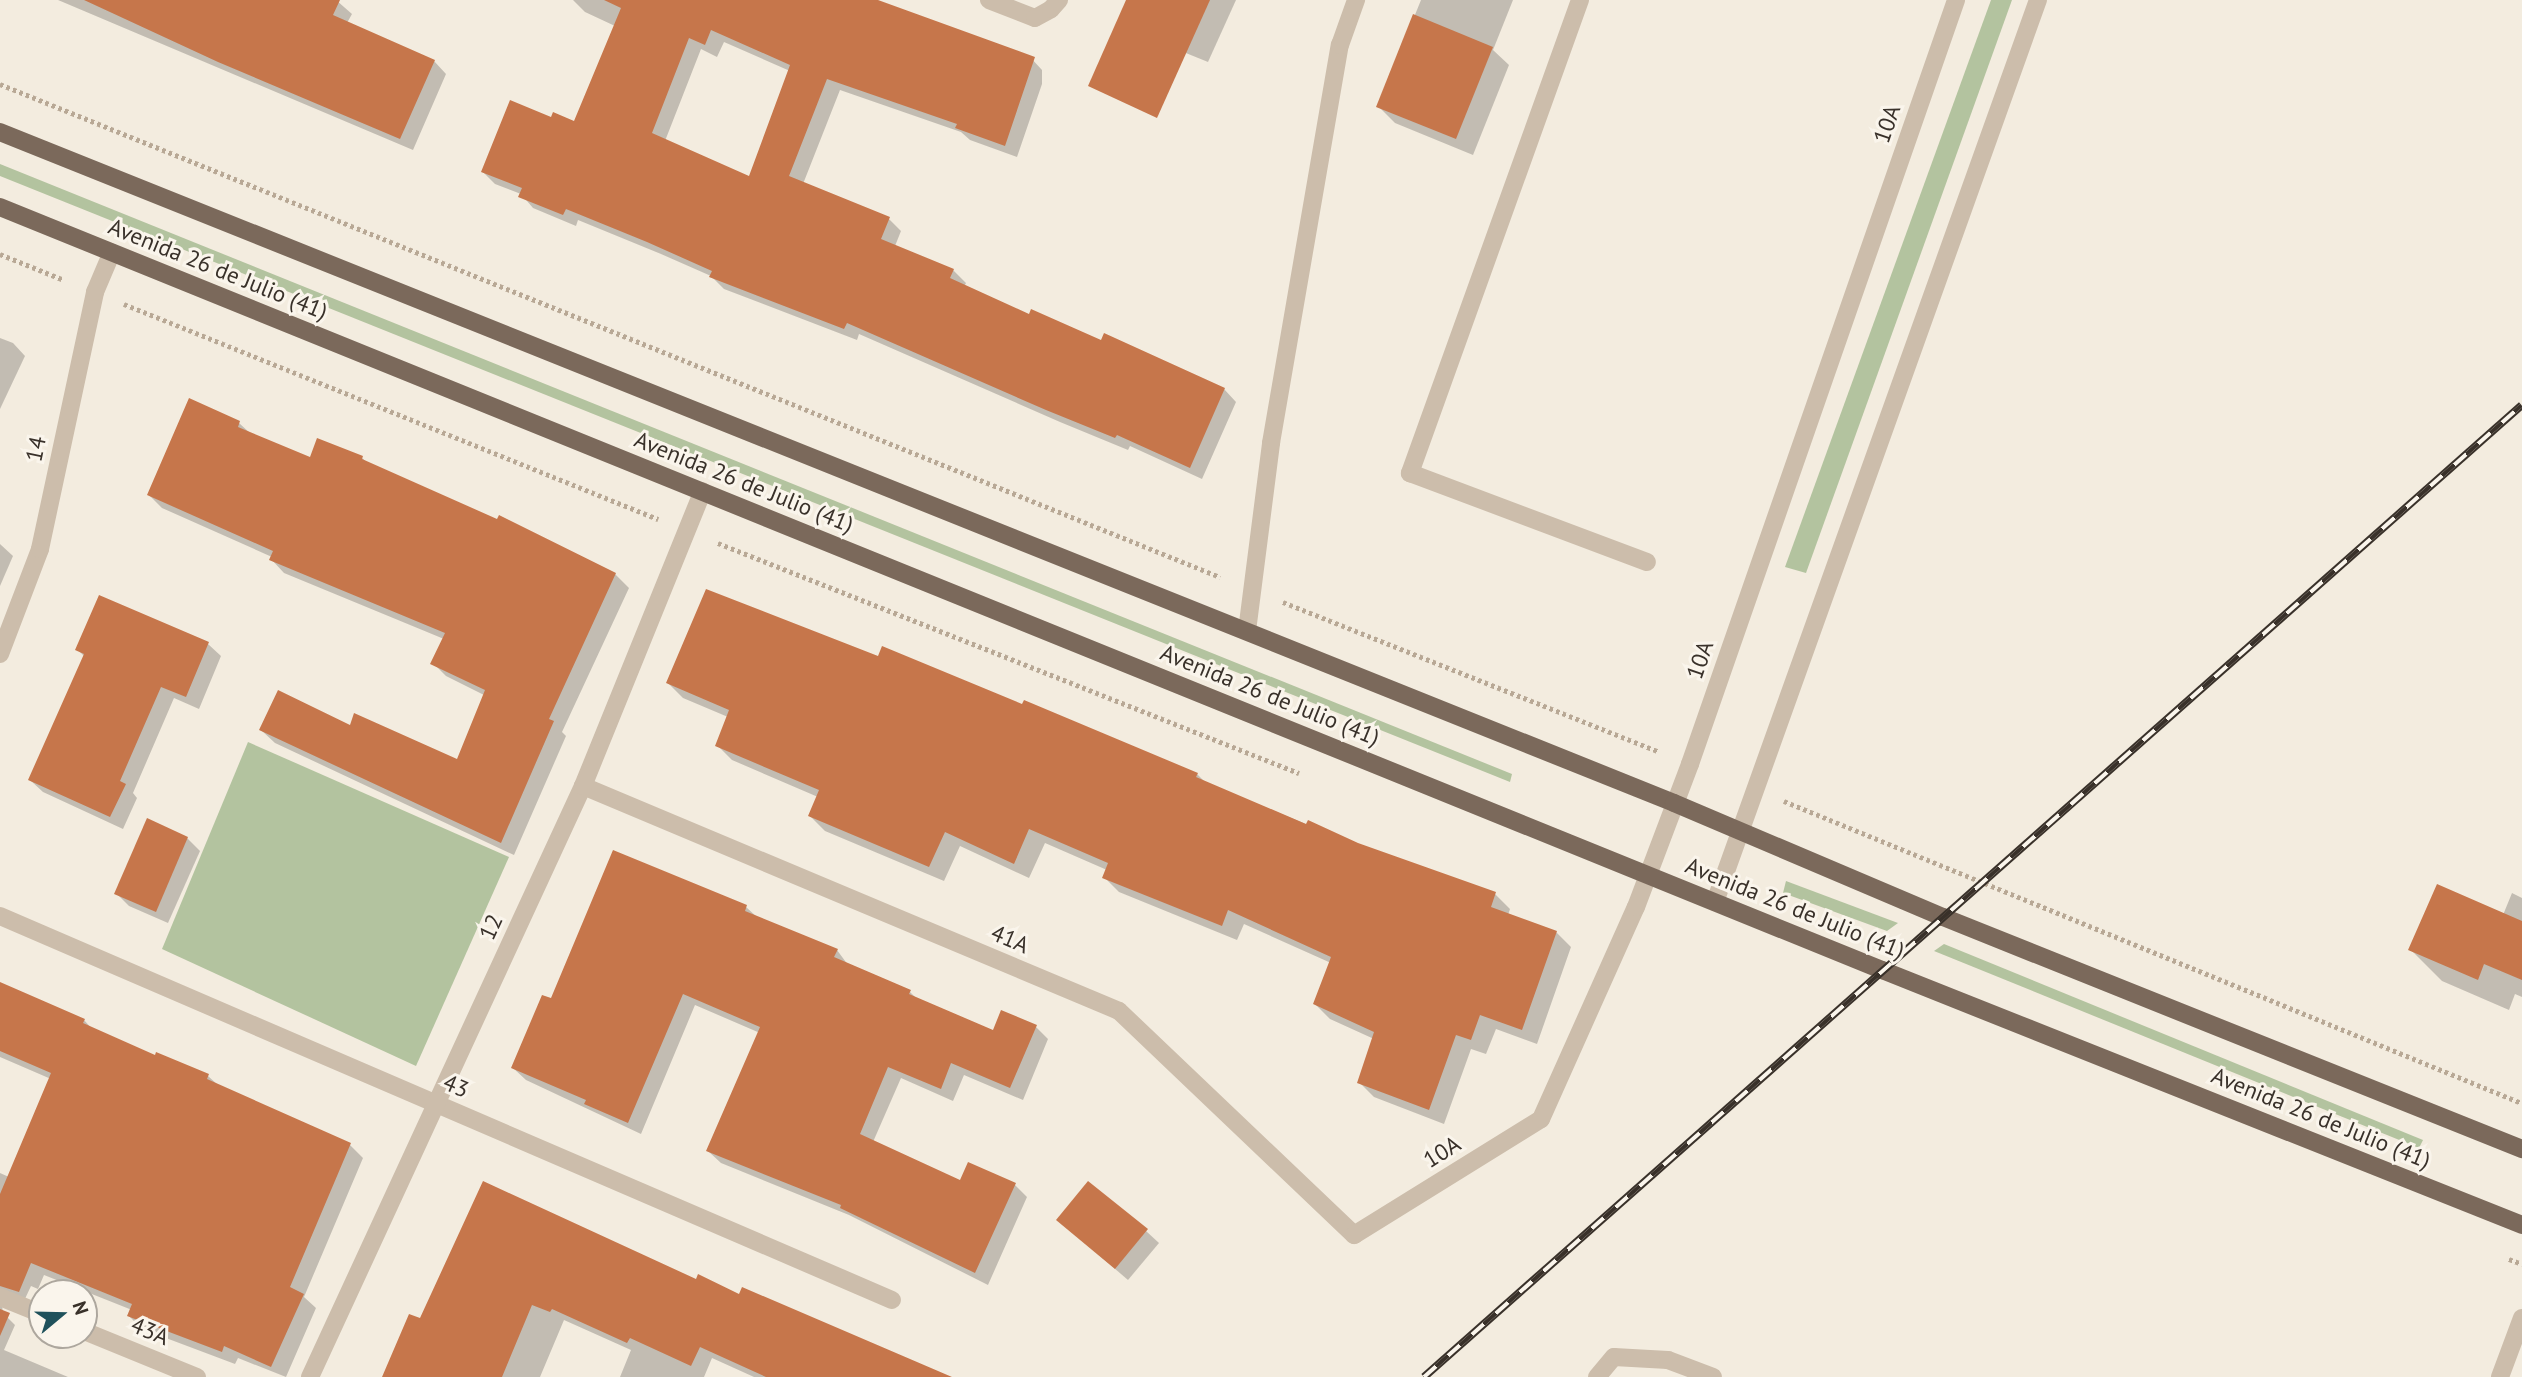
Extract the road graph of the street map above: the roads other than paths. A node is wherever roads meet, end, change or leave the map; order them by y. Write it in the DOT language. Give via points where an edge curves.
graph roads {
  1 [pos="989,0"];
  2 [pos="1356,0"];
  3 [pos="1580,0"];
  4 [pos="1956,0"];
  5 [pos="2038,0"];
  6 [pos="1055,5"];
  7 [pos="0,132"];
  8 [pos="0,207"];
  9 [pos="112,253"];
  10 [pos="703,491"];
  11 [pos="1647,562"];
  12 [pos="1247,631"];
  13 [pos="0,654"];
  14 [pos="583,786"];
  15 [pos="1674,803"];
  16 [pos="1739,830"];
  17 [pos="1649,875"];
  18 [pos="1715,902"];
  19 [pos="0,916"];
  20 [pos="437,1104"];
  21 [pos="2522,1149"];
  22 [pos="2522,1224"];
  23 [pos="1354,1235"];
  24 [pos="0,1297"];
  25 [pos="892,1300"];
  26 [pos="28,1308"];
  27 [pos="2522,1318"];
  28 [pos="98,1337"];
  29 [pos="197,1377"];
  30 [pos="310,1377"];
  31 [pos="1597,1377"];
  32 [pos="1713,1377"];
  33 [pos="2500,1377"];
  1 -- 6 [label="street" via="1035,18"];
  2 -- 12 [label="street" via="1340,45 1272,443"];
  3 -- 11 [label="street" via="1410,473"];
  4 -- 15 [label="street, 10A"];
  5 -- 16 [label="street"];
  7 -- 12 [label="main road, Avenida 26 de Julio (41)"];
  8 -- 9 [label="main road, Avenida 26 de Julio (41)"];
  9 -- 10 [label="main road, Avenida 26 de Julio (41)"];
  9 -- 13 [label="street, 14" via="94,292 40,550"];
  10 -- 14 [label="street, 12"];
  10 -- 17 [label="main road, Avenida 26 de Julio (41)"];
  12 -- 15 [label="main road, Avenida 26 de Julio (41)"];
  14 -- 20 [label="street, 12"];
  14 -- 23 [label="street, 41A" via="1119,1011"];
  15 -- 16 [label="main road, Avenida 26 de Julio (41)"];
  15 -- 17 [label="street, 10A"];
  16 -- 18 [label="street"];
  16 -- 21 [label="main road, Avenida 26 de Julio (41)"];
  17 -- 18 [label="main road, Avenida 26 de Julio (41)"];
  17 -- 23 [label="street, 10A" via="1541,1119"];
  18 -- 22 [label="main road, Avenida 26 de Julio (41)"];
  19 -- 20 [label="street, 43"];
  20 -- 25 [label="street, 43"];
  20 -- 30 [label="street, 12"];
  24 -- 26 [label="street"];
  27 -- 33 [label="street"];
  28 -- 29 [label="street, 43A"];
  31 -- 32 [label="street" via="1614,1357 1668,1360"];
}
